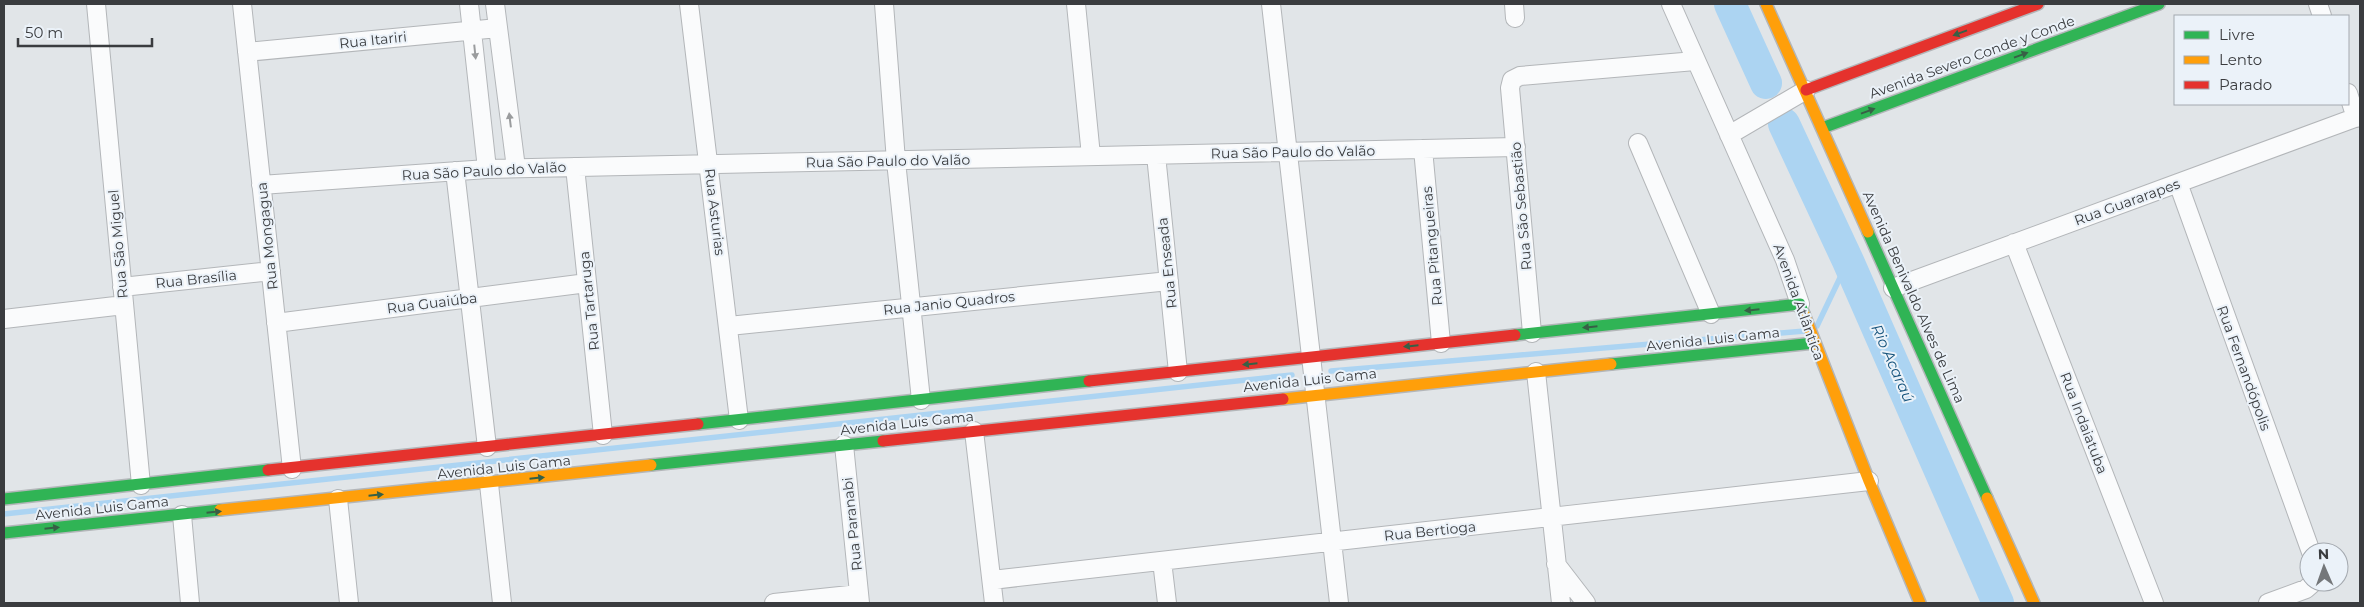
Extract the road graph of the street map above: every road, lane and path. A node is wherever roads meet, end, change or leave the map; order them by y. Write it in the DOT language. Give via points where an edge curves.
graph roads {
  1 [pos="96,4"];
  2 [pos="242,4"];
  3 [pos="469,4"];
  4 [pos="496,4"];
  5 [pos="690,4"];
  6 [pos="884,4"];
  7 [pos="1076,4"];
  8 [pos="1271,4"];
  9 [pos="1671,4"];
  10 [pos="1766,4"];
  11 [pos="2038,4"];
  12 [pos="2159,4"];
  13 [pos="498,28"];
  14 [pos="472,30"];
  15 [pos="247,52"];
  16 [pos="1696,61"];
  17 [pos="1799,94"];
  18 [pos="2349,95"];
  19 [pos="2358,117"];
  20 [pos="1822,128"];
  21 [pos="1729,135"];
  22 [pos="1638,143"];
  23 [pos="1516,147"];
  24 [pos="1423,149"];
  25 [pos="1288,152"];
  26 [pos="1156,155"];
  27 [pos="1091,156"];
  28 [pos="896,161"];
  29 [pos="709,164"];
  30 [pos="575,167"];
  31 [pos="516,168"];
  32 [pos="488,169"];
  33 [pos="455,171"];
  34 [pos="2178,183"];
  35 [pos="262,185"];
  36 [pos="2014,243"];
  37 [pos="271,271"];
  38 [pos="1169,281"];
  39 [pos="587,283"];
  40 [pos="122,287"];
  41 [pos="1894,288"];
  42 [pos="470,298"];
  43 [pos="1800,304"];
  44 [pos="124,305"];
  45 [pos="911,308"];
  46 [pos="1711,314"];
  47 [pos="4,319"];
  48 [pos="276,323"];
  49 [pos="729,326"];
  50 [pos="1532,333"];
  51 [pos="1441,343"];
  52 [pos="1814,343"];
  53 [pos="1312,357"];
  54 [pos="1178,372"];
  55 [pos="1536,372"];
  56 [pos="1316,394"];
  57 [pos="921,400"];
  58 [pos="739,420"];
  59 [pos="974,431"];
  60 [pos="603,435"];
  61 [pos="844,445"];
  62 [pos="487,448"];
  63 [pos="292,469"];
  64 [pos="1869,481"];
  65 [pos="489,484"];
  66 [pos="141,485"];
  67 [pos="4,499"];
  68 [pos="338,499"];
  69 [pos="182,515"];
  70 [pos="1551,517"];
  71 [pos="4,533"];
  72 [pos="1333,542"];
  73 [pos="2307,542"];
  74 [pos="1162,561"];
  75 [pos="1556,563"];
  76 [pos="992,580"];
  77 [pos="2299,592"];
  78 [pos="859,598"];
  79 [pos="190,603"];
  80 [pos="349,603"];
  81 [pos="502,603"];
  82 [pos="774,603"];
  83 [pos="994,603"];
  84 [pos="1166,603"];
  85 [pos="1339,603"];
  86 [pos="1561,603"];
  87 [pos="1586,603"];
  88 [pos="1920,603"];
  89 [pos="2034,603"];
  90 [pos="2154,603"];
  91 [pos="2268,603"];
  1 -- 40 [label="street, Rua São Miguel"];
  2 -- 15 [label="street, Rua Mongagua"];
  3 -- 14 [label="street"];
  4 -- 13 [label="street"];
  5 -- 29 [label="street, Rua Asturias"];
  6 -- 28 [label="street"];
  7 -- 27 [label="street"];
  8 -- 25 [label="street"];
  9 -- 16 [label="street, Avenida Atlântica"];
  10 -- 17 [label="street, Avenida Benivaldo Alves de Lima"];
  11 -- 17 [label="street, Avenida Severo Conde y Conde, one-way"];
  20 -- 12 [label="street, Avenida Severo Conde y Conde, one-way"];
  13 -- 14 [label="street, Rua Itariri"];
  31 -- 13 [label="street, one-way"];
  14 -- 15 [label="street, Rua Itariri"];
  14 -- 32 [label="street, one-way"];
  15 -- 35 [label="street, Rua Mongagua"];
  16 -- 21 [label="street, Avenida Atlântica"];
  16 -- 23 [label="street, Rua São Sebastião" via="1520,76 1512,80 1510,88"];
  17 -- 20 [label="street, Avenida Benivaldo Alves de Lima"];
  17 -- 21 [label="street"];
  18 -- 19 [label="street"];
  19 -- 34 [label="street, Rua Guararapes"];
  20 -- 41 [label="street, Avenida Benivaldo Alves de Lima"];
  21 -- 43 [label="street, Avenida Atlântica" via="1785,260"];
  22 -- 46 [label="street"];
  23 -- 24 [label="street, Rua São Paulo do Valão"];
  23 -- 50 [label="street, Rua São Sebastião"];
  24 -- 25 [label="street, Rua São Paulo do Valão"];
  24 -- 51 [label="street, Rua Pitangueiras"];
  25 -- 26 [label="street, Rua São Paulo do Valão"];
  25 -- 53 [label="street"];
  26 -- 27 [label="street, Rua São Paulo do Valão"];
  26 -- 38 [label="street, Rua Enseada"];
  27 -- 28 [label="street, Rua São Paulo do Valão"];
  28 -- 29 [label="street, Rua São Paulo do Valão"];
  28 -- 45 [label="street"];
  29 -- 30 [label="street, Rua São Paulo do Valão"];
  29 -- 49 [label="street, Rua Asturias"];
  30 -- 31 [label="street, Rua São Paulo do Valão"];
  30 -- 39 [label="street, Rua Tartaruga"];
  31 -- 32 [label="street, Rua São Paulo do Valão"];
  32 -- 33 [label="street, Rua São Paulo do Valão"];
  33 -- 35 [label="street, Rua São Paulo do Valão"];
  33 -- 42 [label="street"];
  34 -- 36 [label="street, Rua Guararapes"];
  34 -- 73 [label="street, Rua Fernandópolis"];
  35 -- 37 [label="street, Rua Mongagua"];
  36 -- 41 [label="street, Rua Guararapes"];
  36 -- 90 [label="street, Rua Indaiatuba"];
  37 -- 40 [label="street, Rua Brasília"];
  37 -- 48 [label="street, Rua Mongagua"];
  38 -- 45 [label="street, Rua Janio Quadros"];
  38 -- 54 [label="street, Rua Enseada"];
  39 -- 42 [label="street, Rua Guaiúba"];
  39 -- 60 [label="street, Rua Tartaruga"];
  40 -- 44 [label="street, Rua São Miguel"];
  41 -- 89 [label="street, Avenida Benivaldo Alves de Lima"];
  42 -- 48 [label="street, Rua Guaiúba"];
  42 -- 62 [label="street"];
  43 -- 46 [label="street, Avenida Luis Gama, one-way"];
  43 -- 52 [label="street, Avenida Atlântica"];
  44 -- 47 [label="street"];
  44 -- 66 [label="street, Rua São Miguel"];
  45 -- 49 [label="street, Rua Janio Quadros"];
  45 -- 57 [label="street"];
  46 -- 50 [label="street, Avenida Luis Gama, one-way"];
  48 -- 63 [label="street, Rua Mongagua"];
  49 -- 58 [label="street, Rua Asturias"];
  50 -- 51 [label="street, Avenida Luis Gama"];
  51 -- 53 [label="street, Avenida Luis Gama, one-way"];
  52 -- 55 [label="street, Avenida Luis Gama"];
  52 -- 64 [label="street, Avenida Atlântica"];
  53 -- 54 [label="street, Avenida Luis Gama, one-way"];
  53 -- 56 [label="street"];
  54 -- 57 [label="street, Avenida Luis Gama"];
  55 -- 56 [label="street, Avenida Luis Gama"];
  55 -- 70 [label="street"];
  56 -- 59 [label="street, Avenida Luis Gama"];
  56 -- 72 [label="street"];
  57 -- 58 [label="street, Avenida Luis Gama"];
  58 -- 60 [label="street, Avenida Luis Gama"];
  59 -- 61 [label="street, Avenida Luis Gama"];
  59 -- 76 [label="street"];
  60 -- 62 [label="street, Avenida Luis Gama"];
  65 -- 61 [label="street, Avenida Luis Gama, one-way"];
  61 -- 78 [label="street, Rua Paranabi"];
  62 -- 63 [label="street, Avenida Luis Gama"];
  63 -- 66 [label="street, Avenida Luis Gama"];
  64 -- 70 [label="street, Rua Bertioga"];
  64 -- 88 [label="street, Avenida Atlântica"];
  68 -- 65 [label="street, Avenida Luis Gama, one-way"];
  65 -- 81 [label="street"];
  66 -- 67 [label="street, Avenida Luis Gama"];
  69 -- 68 [label="street, Avenida Luis Gama, one-way"];
  68 -- 80 [label="street"];
  71 -- 69 [label="street, Avenida Luis Gama, one-way"];
  69 -- 79 [label="street"];
  70 -- 72 [label="street, Rua Bertioga"];
  70 -- 75 [label="street"];
  72 -- 74 [label="street, Rua Bertioga"];
  72 -- 85 [label="street"];
  74 -- 76 [label="street, Rua Bertioga"];
  74 -- 84 [label="street"];
  75 -- 86 [label="street"];
  75 -- 87 [label="street"];
  76 -- 83 [label="street"];
  77 -- 91 [label="street"];
  78 -- 82 [label="street"];
}
